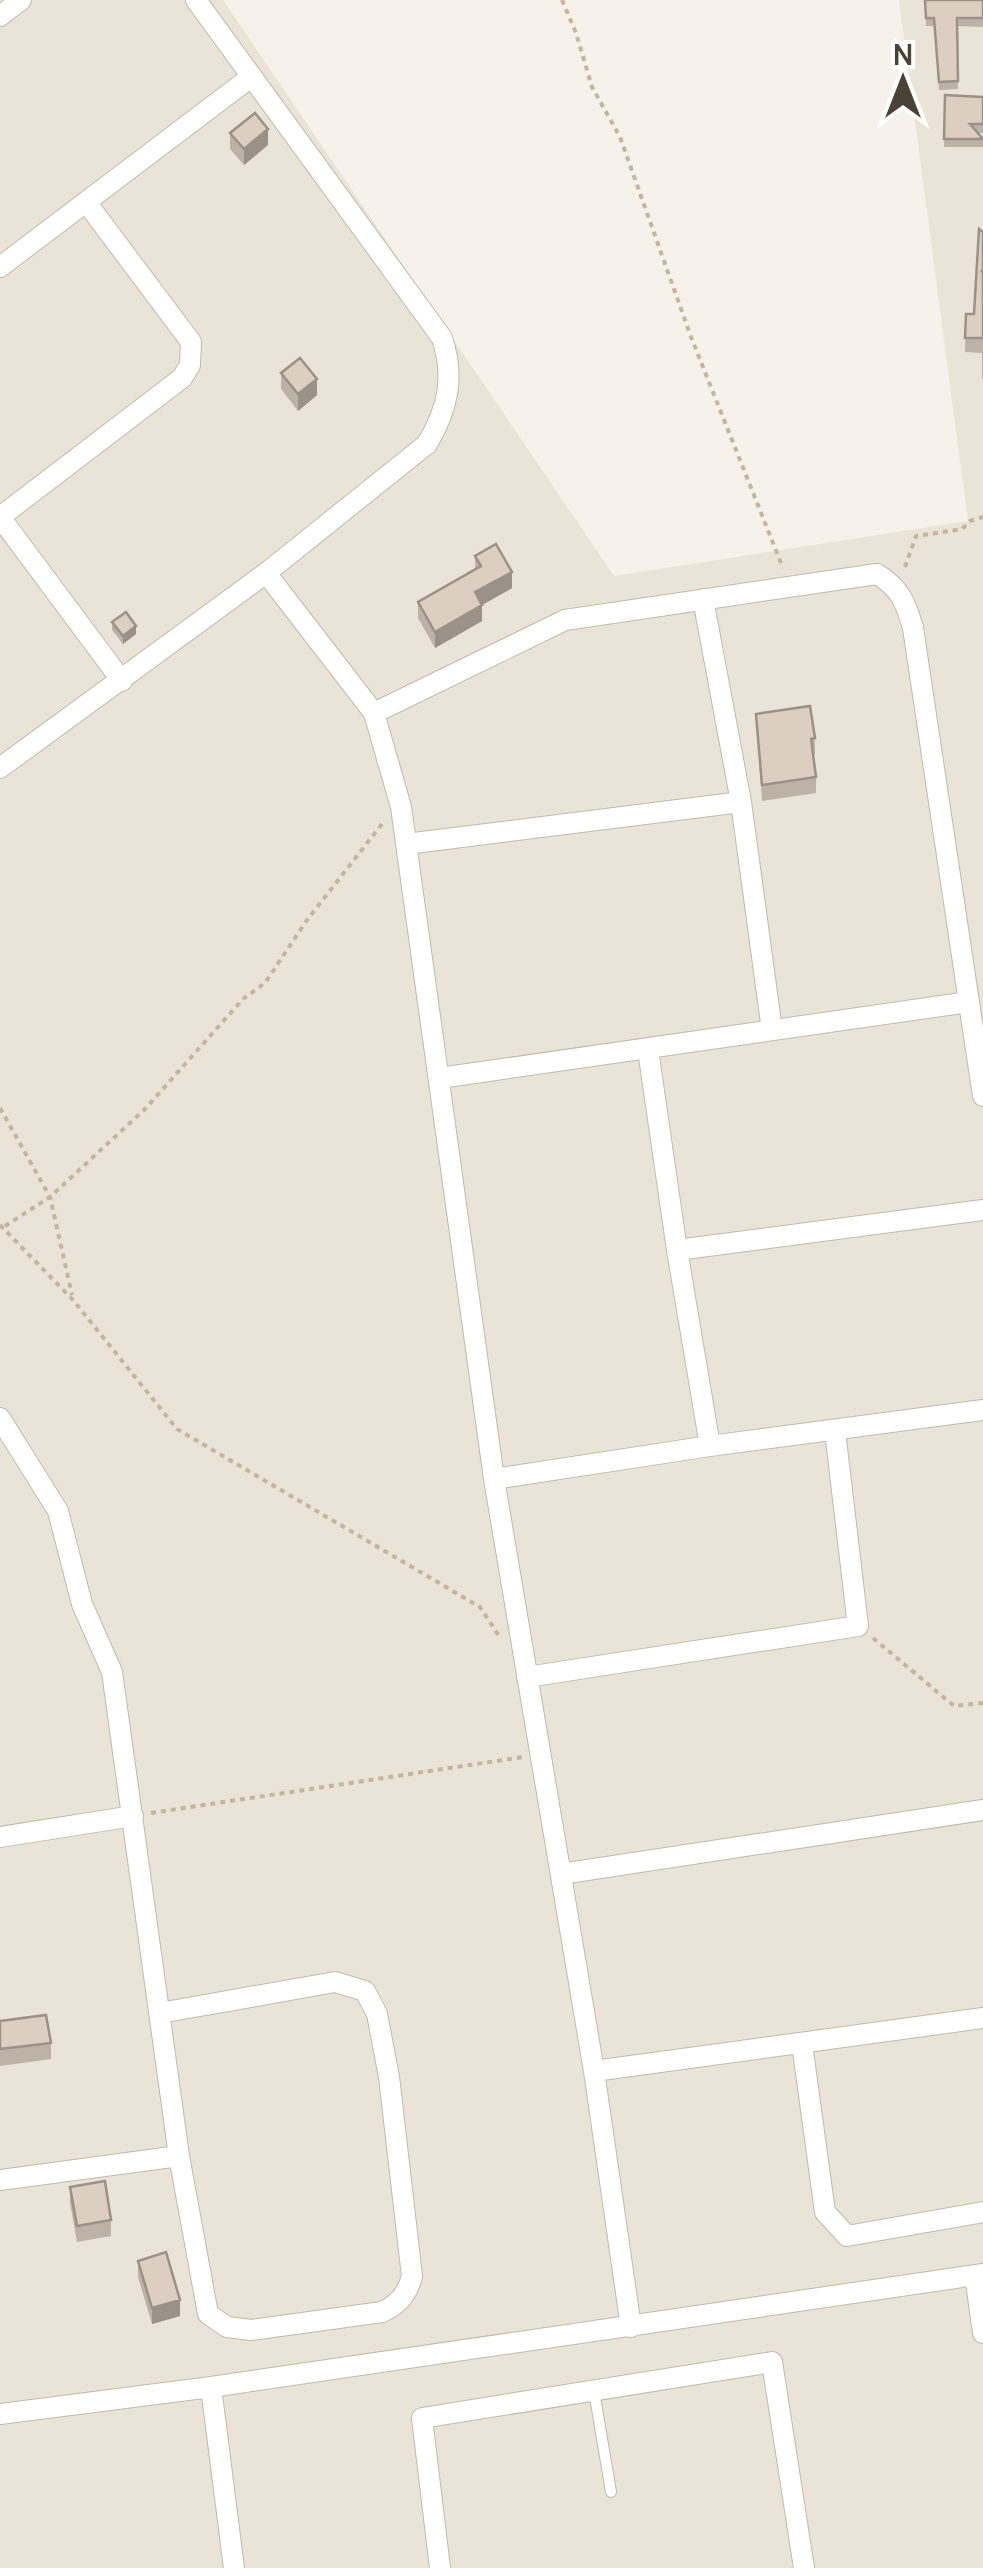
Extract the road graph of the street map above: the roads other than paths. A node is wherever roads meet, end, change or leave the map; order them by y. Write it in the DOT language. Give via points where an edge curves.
graph roads {
  1 [pos="21,0"];
  2 [pos="196,0"];
  3 [pos="0,16"];
  4 [pos="251,77"];
  5 [pos="86,202"];
  6 [pos="0,267"];
  7 [pos="0,517"];
  8 [pos="266,573"];
  9 [pos="703,599"];
  10 [pos="122,681"];
  11 [pos="374,713"];
  12 [pos="0,768"];
  13 [pos="741,802"];
  14 [pos="406,844"];
  15 [pos="969,1002"];
  16 [pos="772,1030"];
  17 [pos="648,1050"];
  18 [pos="440,1078"];
  19 [pos="983,1096"];
  20 [pos="983,1210"];
  21 [pos="677,1250"];
  22 [pos="983,1410"];
  23 [pos="0,1418"];
  24 [pos="835,1430"];
  25 [pos="710,1446"];
  26 [pos="494,1479"];
  27 [pos="527,1678"];
  28 [pos="983,1810"];
  29 [pos="134,1816"];
  30 [pos="0,1837"];
  31 [pos="561,1874"];
  32 [pos="160,2013"];
  33 [pos="983,2018"];
  34 [pos="802,2044"];
  35 [pos="594,2071"];
  36 [pos="179,2156"];
  37 [pos="0,2180"];
  38 [pos="983,2212"];
  39 [pos="979,2274"];
  40 [pos="632,2327"];
  41 [pos="983,2334"];
  42 [pos="211,2388"];
  43 [pos="594,2390"];
  44 [pos="0,2414"];
  45 [pos="611,2492"];
  46 [pos="234,2568"];
  47 [pos="440,2568"];
  48 [pos="804,2568"];
  1 -- 3 [label="street"];
  2 -- 4 [label="street"];
  4 -- 5 [label="street"];
  4 -- 8 [label="street" via="442,338 450,375 440,422 427,444"];
  5 -- 6 [label="street"];
  5 -- 7 [label="street" via="191,342 190,365 182,378"];
  7 -- 10 [label="street"];
  8 -- 10 [label="street"];
  8 -- 11 [label="street"];
  9 -- 11 [label="street" via="546,627"];
  9 -- 13 [label="street"];
  9 -- 15 [label="street" via="877,574 905,598"];
  10 -- 12 [label="street"];
  11 -- 14 [label="street"];
  13 -- 14 [label="street"];
  13 -- 16 [label="street"];
  14 -- 18 [label="street"];
  15 -- 16 [label="street"];
  15 -- 19 [label="street"];
  16 -- 17 [label="street"];
  17 -- 18 [label="street"];
  17 -- 21 [label="street"];
  18 -- 26 [label="street"];
  20 -- 21 [label="street"];
  21 -- 25 [label="street"];
  22 -- 24 [label="street"];
  23 -- 29 [label="street" via="58,1511 82,1604 107,1654"];
  24 -- 25 [label="street"];
  24 -- 27 [label="street" via="858,1626"];
  25 -- 26 [label="street"];
  26 -- 27 [label="street"];
  27 -- 31 [label="street"];
  28 -- 31 [label="street"];
  29 -- 30 [label="street"];
  29 -- 32 [label="street"];
  31 -- 35 [label="street"];
  32 -- 36 [label="street"];
  32 -- 36 [label="street" via="335,1982 365,1990 378,2014 390,2078 412,2276 406,2292 382,2312 251,2330 217,2322 208,2314"];
  33 -- 34 [label="street"];
  34 -- 35 [label="street"];
  34 -- 38 [label="street" via="825,2212 847,2236"];
  35 -- 40 [label="street"];
  36 -- 37 [label="street"];
  39 -- 40 [label="street"];
  39 -- 41 [label="street"];
  40 -- 42 [label="street"];
  42 -- 44 [label="street"];
  42 -- 46 [label="street"];
  43 -- 45 [label="lane"];
  43 -- 47 [label="street" via="422,2418"];
  43 -- 48 [label="street" via="772,2362"];
}
